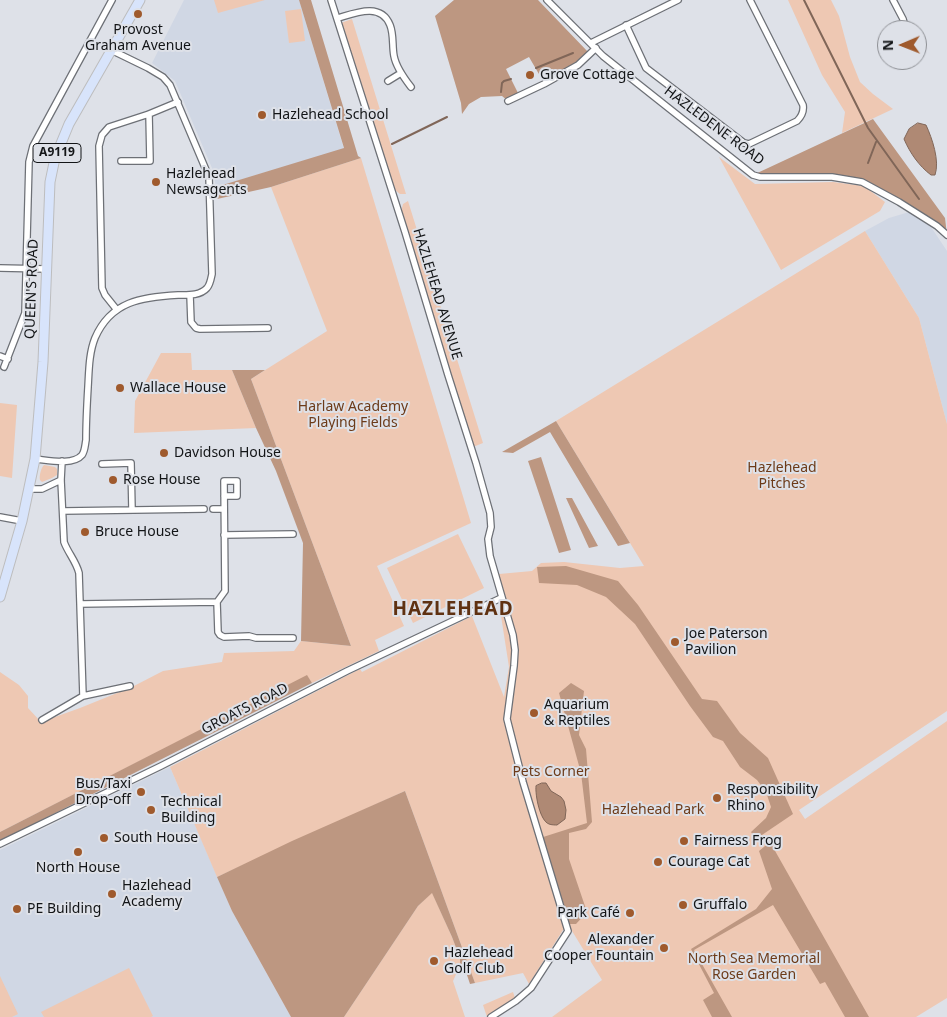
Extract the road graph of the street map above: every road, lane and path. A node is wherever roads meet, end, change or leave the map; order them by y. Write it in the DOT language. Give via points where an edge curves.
graph roads {
  1 [pos="112,0"];
  2 [pos="140,0"];
  3 [pos="332,0"];
  4 [pos="547,0"];
  5 [pos="678,0"];
  6 [pos="750,0"];
  7 [pos="893,0"];
  8 [pos="338,18"];
  9 [pos="903,20"];
  10 [pos="626,25"];
  11 [pos="590,43"];
  12 [pos="596,48"];
  13 [pos="111,50"];
  14 [pos="401,73"];
  15 [pos="388,81"];
  16 [pos="410,87"];
  17 [pos="508,101"];
  18 [pos="178,102"];
  19 [pos="149,114"];
  20 [pos="121,161"];
  21 [pos="947,235"];
  22 [pos="0,268"];
  23 [pos="26,268"];
  24 [pos="47,269"];
  25 [pos="190,295"];
  26 [pos="117,310"];
  27 [pos="268,328"];
  28 [pos="0,356"];
  29 [pos="8,359"];
  30 [pos="4,367"];
  31 [pos="35,458"];
  32 [pos="62,461"];
  33 [pos="102,464"];
  34 [pos="61,480"];
  35 [pos="29,489"];
  36 [pos="224,496"];
  37 [pos="204,509"];
  38 [pos="213,509"];
  39 [pos="224,509"];
  40 [pos="132,510"];
  41 [pos="63,511"];
  42 [pos="0,517"];
  43 [pos="22,521"];
  44 [pos="293,534"];
  45 [pos="224,535"];
  46 [pos="0,597"];
  47 [pos="501,598"];
  48 [pos="217,602"];
  49 [pos="80,604"];
  50 [pos="293,638"];
  51 [pos="130,686"];
  52 [pos="83,696"];
  53 [pos="42,720"];
  54 [pos="0,844"];
  55 [pos="491,1017"];
  1 -- 23 [label="street, QUEEN'S ROAD" via="33,146 29,162"];
  2 -- 13 [label="main road, QUEEN'S ROAD / A9119"];
  3 -- 8 [label="street, HAZLEHEAD AVENUE"];
  4 -- 11 [label="street, HAZLEDENE ROAD"];
  5 -- 10 [label="street"];
  6 -- 10 [label="street" via="803,109 798,121 749,144 649,71"];
  7 -- 9 [label="street"];
  8 -- 14 [label="street" via="364,10 386,18 390,24 394,58"];
  8 -- 47 [label="street, HAZLEHEAD AVENUE" via="478,469 490,513 490,556"];
  10 -- 11 [label="street"];
  11 -- 12 [label="street, HAZLEDENE ROAD"];
  12 -- 17 [label="street" via="578,65"];
  12 -- 21 [label="street, HAZLEDENE ROAD" via="754,175 760,178 832,177 862,182 930,221"];
  13 -- 18 [label="street" via="163,77"];
  13 -- 24 [label="main road, QUEEN'S ROAD / A9119" via="69,124 54,158"];
  14 -- 15 [label="street"];
  14 -- 16 [label="street"];
  18 -- 19 [label="street"];
  18 -- 25 [label="street" via="210,186 211,282 206,289"];
  19 -- 20 [label="street" via="150,161"];
  19 -- 26 [label="street" via="110,127 102,135 99,146 102,288"];
  22 -- 23 [label="street"];
  23 -- 24 [label="street"];
  23 -- 29 [label="street, QUEEN'S ROAD" via="24,319"];
  24 -- 31 [label="main road, QUEEN'S ROAD / A9119"];
  25 -- 26 [label="street" via="153,296 130,302"];
  25 -- 27 [label="street" via="190,322 196,328"];
  26 -- 32 [label="street" via="101,327 91,349 84,451 79,458"];
  28 -- 29 [label="street"];
  29 -- 30 [label="street, QUEEN'S ROAD"];
  31 -- 32 [label="street"];
  31 -- 35 [label="main road, QUEEN'S ROAD / A9119"];
  32 -- 34 [label="street"];
  33 -- 40 [label="street" via="131,463"];
  34 -- 35 [label="street" via="42,489"];
  34 -- 41 [label="street"];
  35 -- 43 [label="main road, QUEEN'S ROAD / A9119"];
  36 -- 39 [label="street"];
  37 -- 40 [label="street"];
  38 -- 39 [label="street"];
  39 -- 45 [label="street"];
  40 -- 41 [label="street"];
  41 -- 49 [label="street" via="64,542 78,567"];
  42 -- 43 [label="street"];
  43 -- 46 [label="main road, QUEEN'S ROAD / A9119"];
  44 -- 45 [label="street"];
  45 -- 48 [label="street" via="225,592"];
  47 -- 54 [label="street, GROATS ROAD"];
  47 -- 55 [label="street, HAZLEHEAD AVENUE" via="515,650 507,719 568,931 531,988"];
  48 -- 49 [label="street"];
  48 -- 50 [label="street" via="218,632 224,637"];
  49 -- 52 [label="street"];
  51 -- 52 [label="street"];
  52 -- 53 [label="street"];
}
